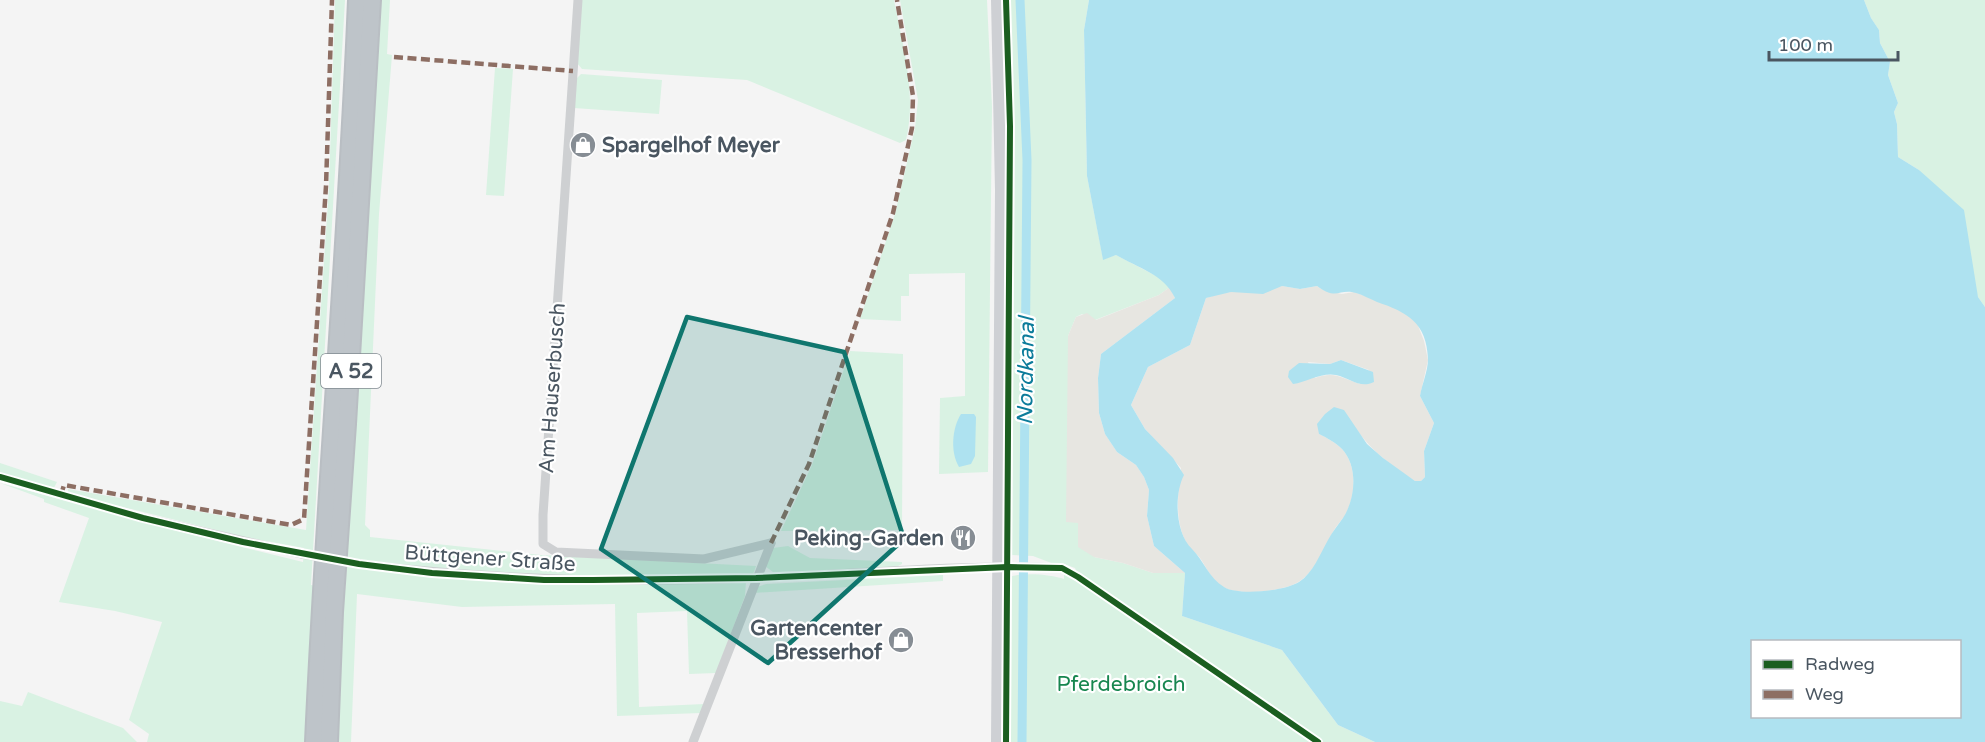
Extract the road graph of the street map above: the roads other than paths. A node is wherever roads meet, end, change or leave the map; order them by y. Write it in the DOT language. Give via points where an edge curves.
graph roads {
  1 [pos="357,0"];
  2 [pos="372,0"];
  3 [pos="578,0"];
  4 [pos="997,0"];
  5 [pos="0,477"];
  6 [pos="999,568"];
  7 [pos="1062,568"];
  8 [pos="756,578"];
  9 [pos="314,742"];
  10 [pos="329,742"];
  11 [pos="693,742"];
  12 [pos="997,742"];
  1 -- 9 [label="highway, A 52"];
  2 -- 10 [label="highway, A 52"];
  3 -- 8 [label="street, Am Hauserbusch" via="543,544 556,552 704,559 771,543"];
  4 -- 6 [label="main road" via="1001,136"];
  5 -- 8 [label="street, Büttgener Straße, bridge" via="143,518 302,555 359,564 544,580"];
  6 -- 7 [label="street, Büttgener Straße"];
  6 -- 8 [label="street, Büttgener Straße"];
  6 -- 12 [label="main road"];
  8 -- 11 [label="street"];
}
